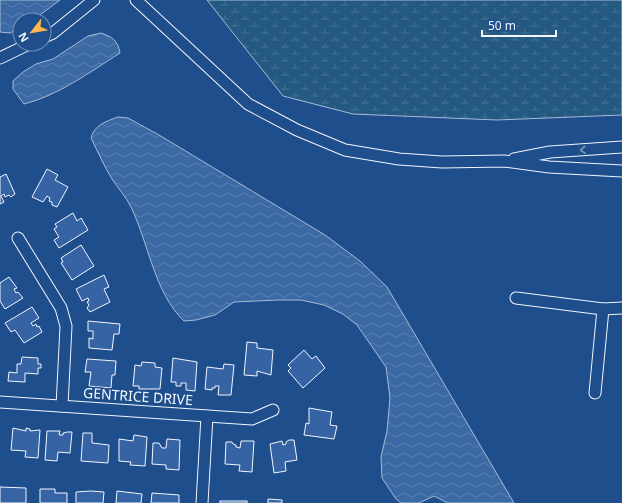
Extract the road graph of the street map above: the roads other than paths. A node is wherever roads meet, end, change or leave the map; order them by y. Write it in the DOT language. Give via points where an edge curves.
graph roads {
  1 [pos="94,0"];
  2 [pos="136,0"];
  3 [pos="52,33"];
  4 [pos="12,52"];
  5 [pos="0,58"];
  6 [pos="622,147"];
  7 [pos="504,161"];
  8 [pos="622,171"];
  9 [pos="18,238"];
  10 [pos="516,298"];
  11 [pos="622,308"];
  12 [pos="603,309"];
  13 [pos="595,393"];
  14 [pos="0,402"];
  15 [pos="62,406"];
  16 [pos="272,410"];
  17 [pos="207,416"];
  18 [pos="202,503"];
  1 -- 3 [label="street"];
  2 -- 7 [label="street" via="248,104 297,130 345,150 399,159 442,162"];
  4 -- 5 [label="street"];
  6 -- 7 [label="street, one-way" via="550,152"];
  7 -- 8 [label="street" via="549,167"];
  9 -- 15 [label="street" via="62,308 66,326"];
  10 -- 12 [label="street"];
  11 -- 12 [label="street"];
  12 -- 13 [label="street"];
  14 -- 15 [label="street, GENTRICE DRIVE"];
  15 -- 17 [label="street, GENTRICE DRIVE"];
  16 -- 17 [label="street, GENTRICE DRIVE" via="252,419"];
  17 -- 18 [label="street"];
}
